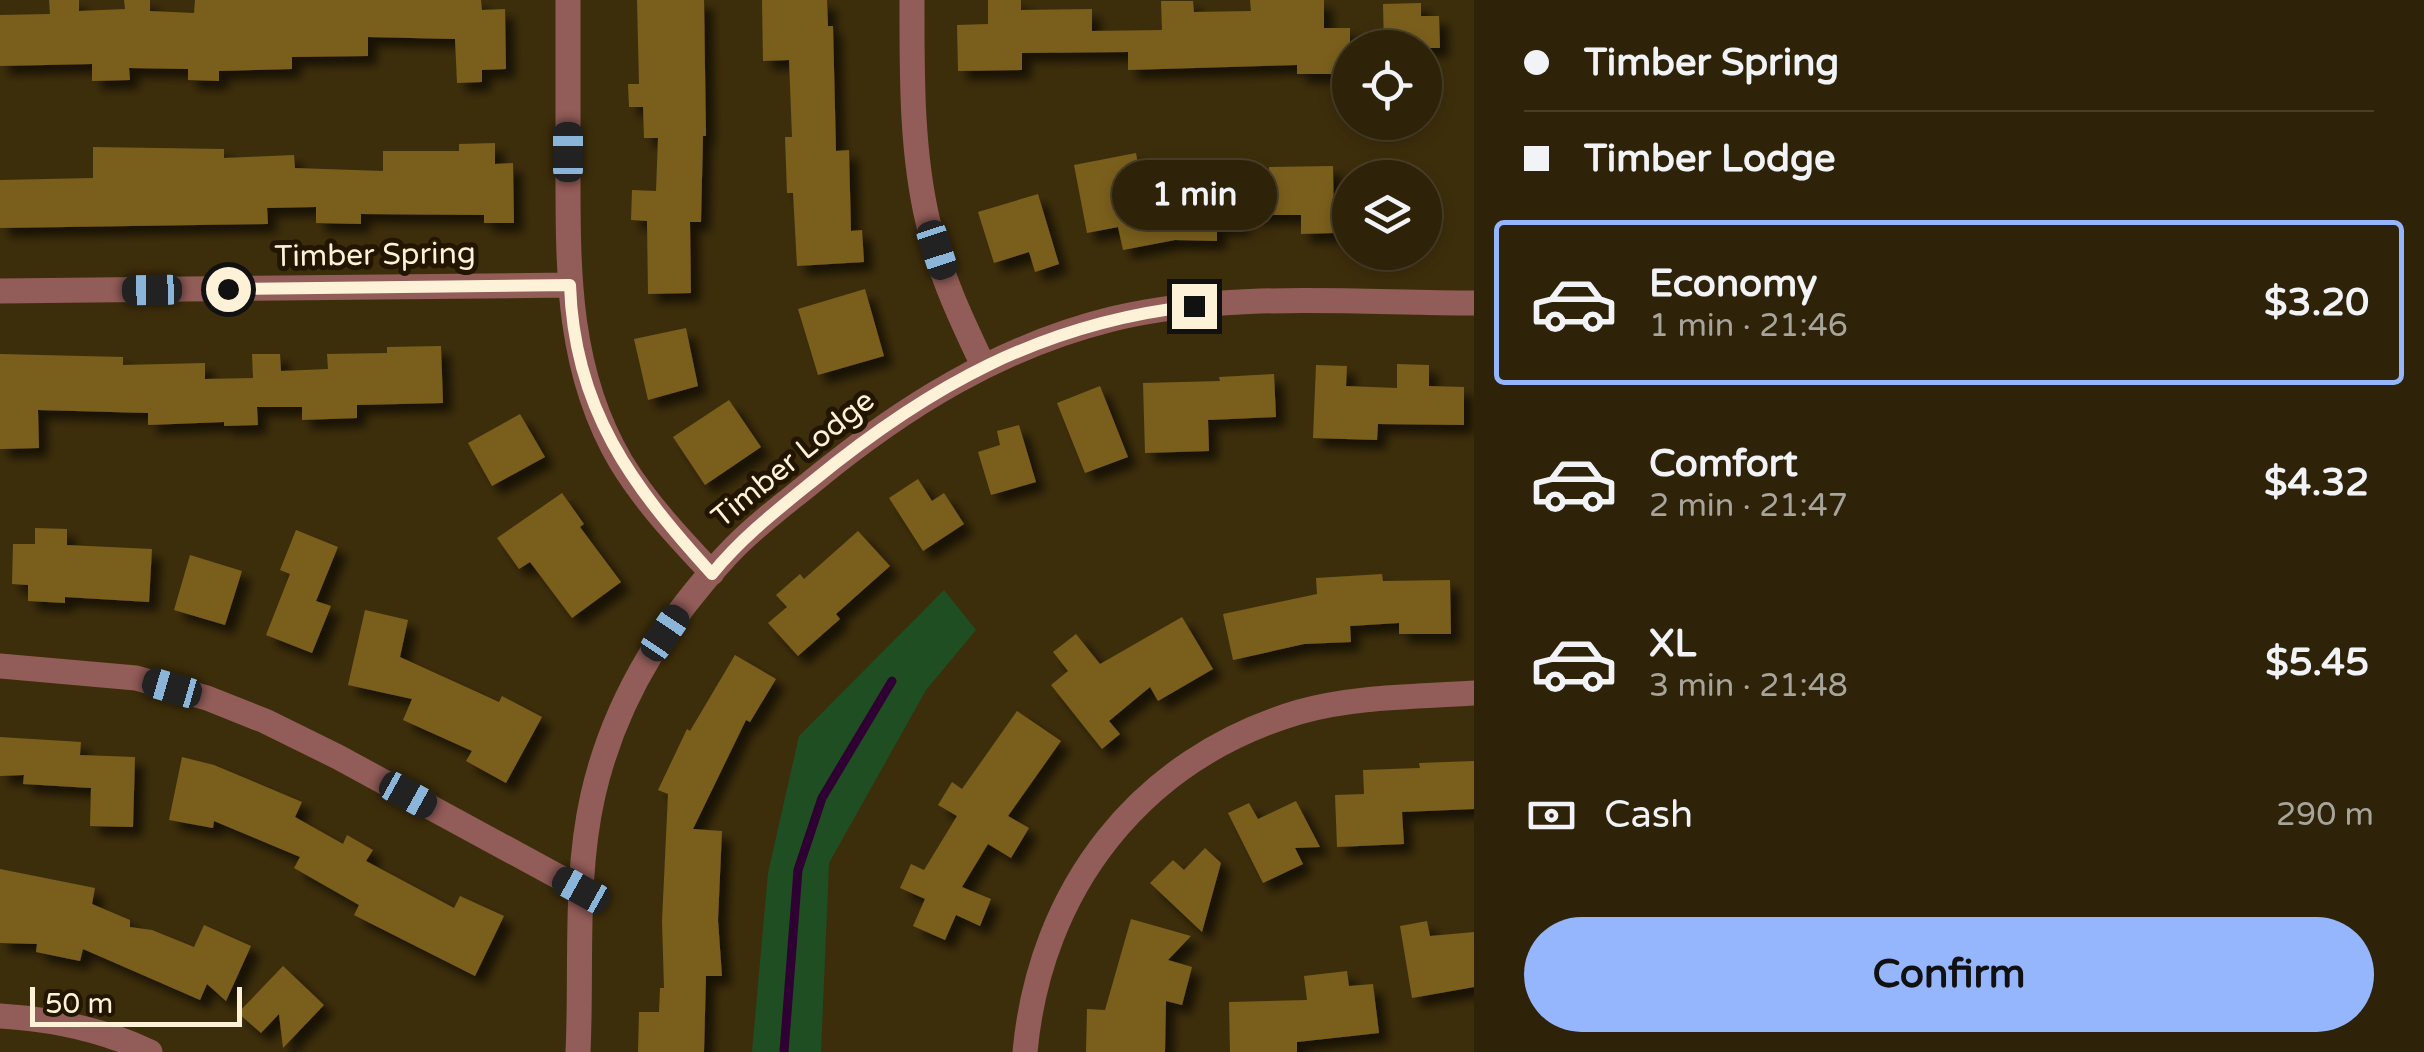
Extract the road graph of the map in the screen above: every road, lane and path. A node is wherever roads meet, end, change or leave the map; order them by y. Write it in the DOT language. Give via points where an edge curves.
graph roads {
  1 [pos="568,0"];
  2 [pos="912,0"];
  3 [pos="570,285"];
  4 [pos="0,291"];
  5 [pos="1474,303"];
  6 [pos="983,365"];
  7 [pos="712,574"];
  8 [pos="0,666"];
  9 [pos="1474,693"];
  10 [pos="581,890"];
  11 [pos="0,1016"];
  12 [pos="150,1052"];
  13 [pos="578,1052"];
  14 [pos="1025,1052"];
  1 -- 3 [label="street"];
  2 -- 6 [label="street" via="913,97 928,222"];
  3 -- 4 [label="street, Timber Spring"];
  3 -- 7 [label="street" via="577,346 602,424 642,494"];
  5 -- 6 [label="street, Timber Lodge" via="1226,302 1162,310 1074,330"];
  6 -- 7 [label="street, Timber Lodge" via="872,432"];
  7 -- 10 [label="street, Timber Lodge" via="651,654 614,730 593,796"];
  8 -- 10 [label="street" via="136,678 207,698 338,757"];
  9 -- 14 [label="street" via="1300,712 1224,742 1157,787 1101,845 1064,904 1036,981"];
  10 -- 13 [label="street, Timber Lodge"];
  11 -- 12 [label="street" via="73,1025"];
}
